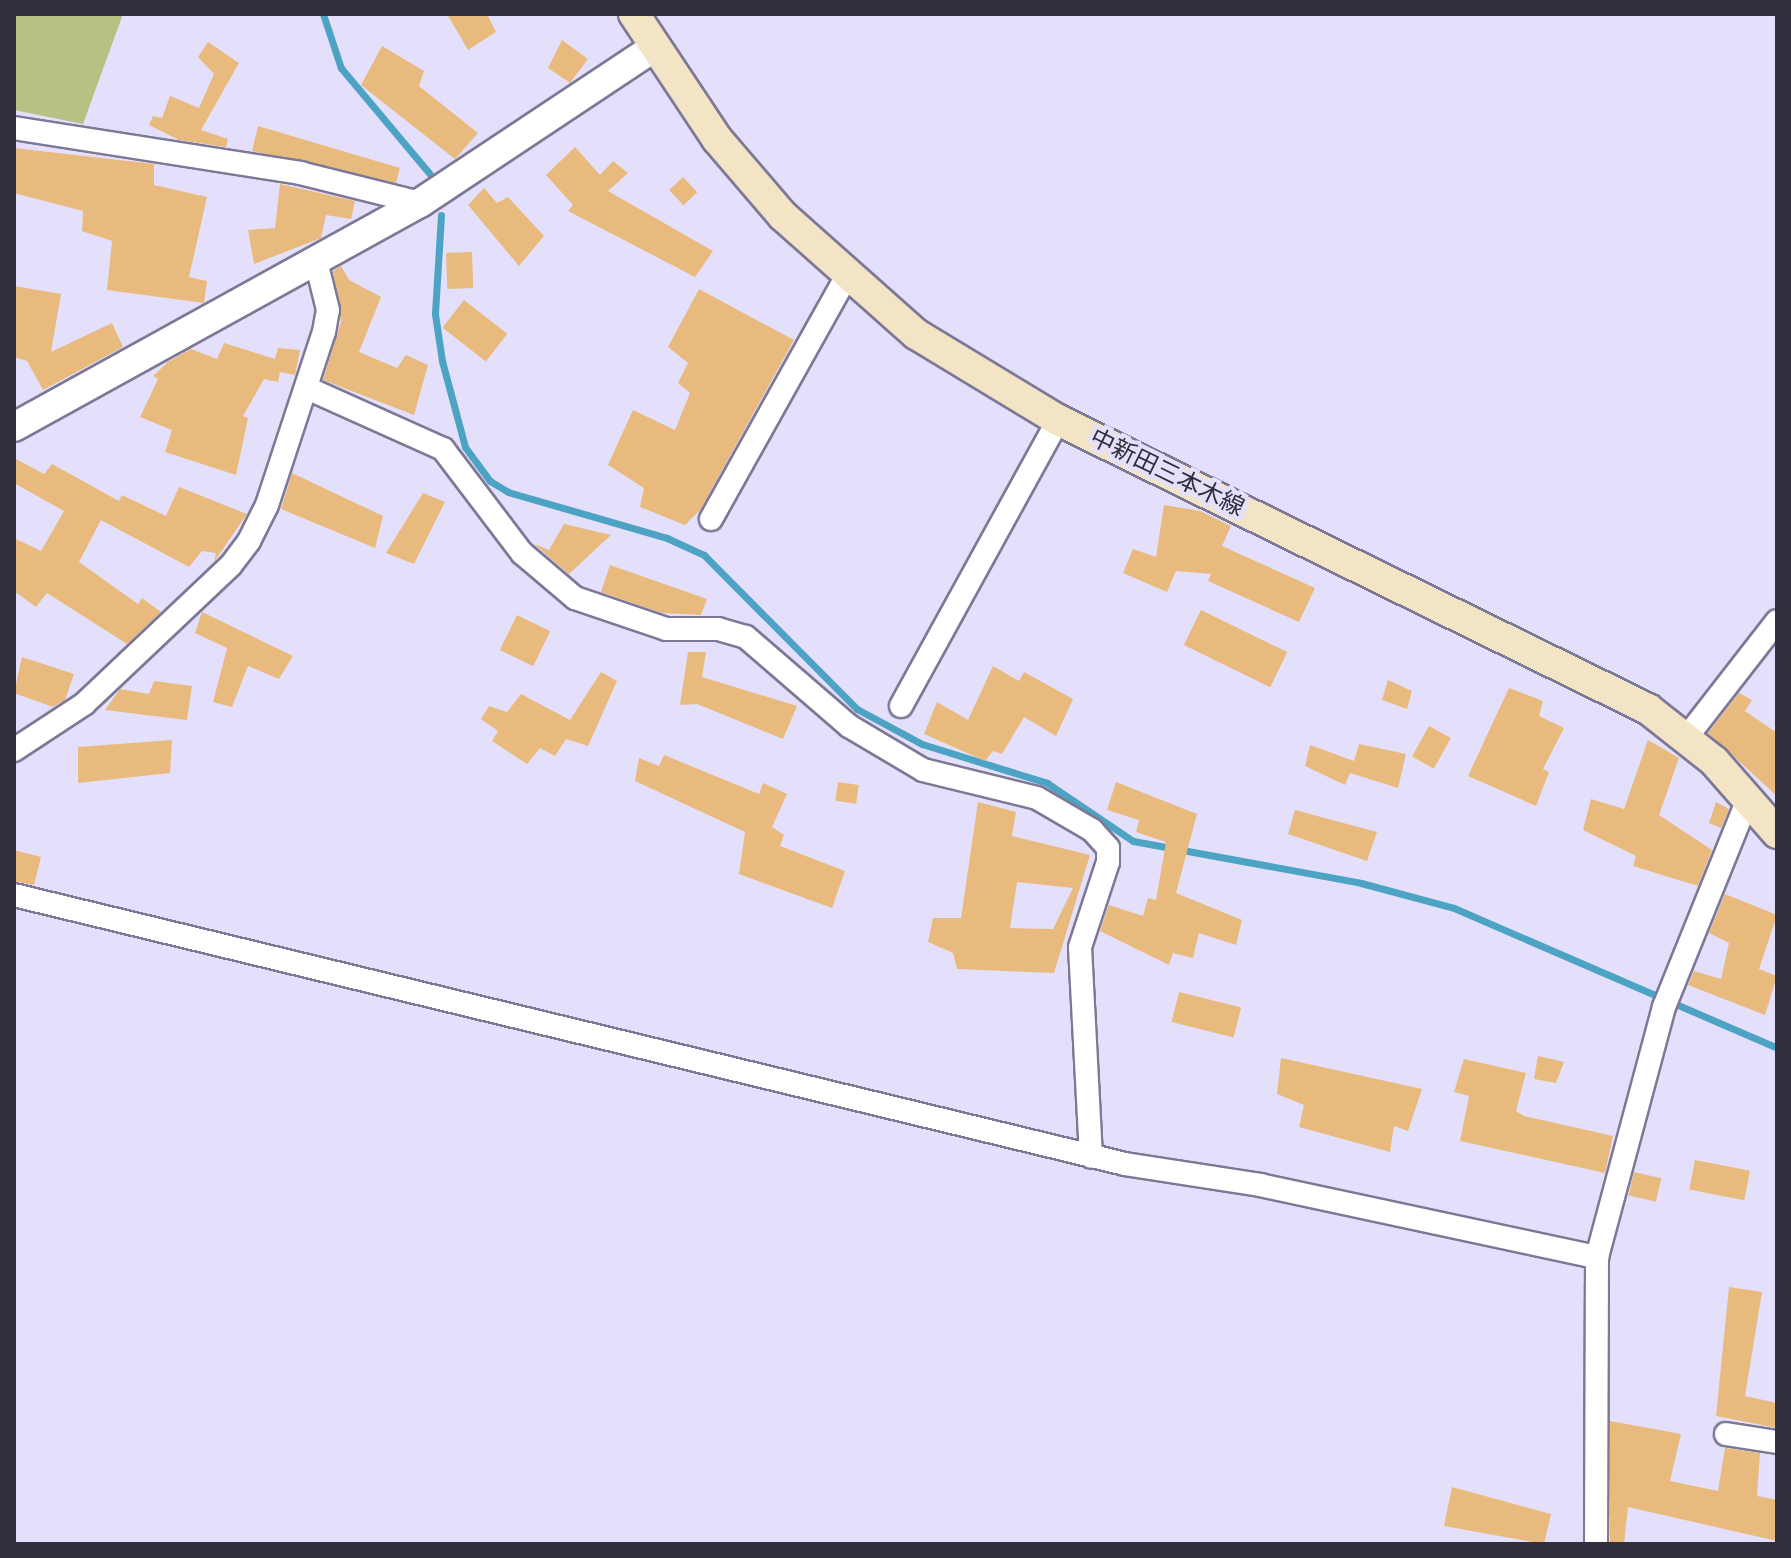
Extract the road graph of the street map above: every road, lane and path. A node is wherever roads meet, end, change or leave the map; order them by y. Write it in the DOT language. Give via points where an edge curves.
graph roads {
  1 [pos="634,14"];
  2 [pos="652,49"];
  3 [pos="14,128"];
  4 [pos="420,203"];
  5 [pos="316,261"];
  6 [pos="847,276"];
  7 [pos="307,388"];
  8 [pos="1058,420"];
  9 [pos="14,427"];
  10 [pos="711,519"];
  11 [pos="1777,621"];
  12 [pos="901,706"];
  13 [pos="1686,738"];
  14 [pos="14,750"];
  15 [pos="1749,797"];
  16 [pos="1777,833"];
  17 [pos="14,895"];
  18 [pos="1091,1157"];
  19 [pos="1597,1257"];
  20 [pos="1726,1434"];
  21 [pos="1777,1442"];
  22 [pos="1596,1544"];
  1 -- 2 [label="main road, 中新田三本木線"];
  2 -- 4 [label="street"];
  2 -- 6 [label="main road, 中新田三本木線" via="764,194"];
  3 -- 4 [label="street" via="300,173"];
  4 -- 5 [label="street"];
  5 -- 7 [label="street" via="328,310"];
  5 -- 9 [label="street"];
  6 -- 8 [label="main road, 中新田三本木線" via="916,334"];
  6 -- 10 [label="street"];
  7 -- 14 [label="street" via="267,505 231,565 84,704"];
  7 -- 18 [label="street" via="443,449 522,553 575,598 666,629 718,629 746,637 849,726 923,770 1037,798 1092,830 1108,848 1108,862 1080,947"];
  8 -- 12 [label="street"];
  8 -- 13 [label="main road, 中新田三本木線" via="1602,682"];
  11 -- 13 [label="street"];
  13 -- 15 [label="main road, 中新田三本木線"];
  15 -- 16 [label="main road, 中新田三本木線"];
  15 -- 19 [label="street" via="1666,1001"];
  17 -- 18 [label="street"];
  18 -- 19 [label="street" via="1260,1185"];
  19 -- 22 [label="street"];
  20 -- 21 [label="street"];
}
